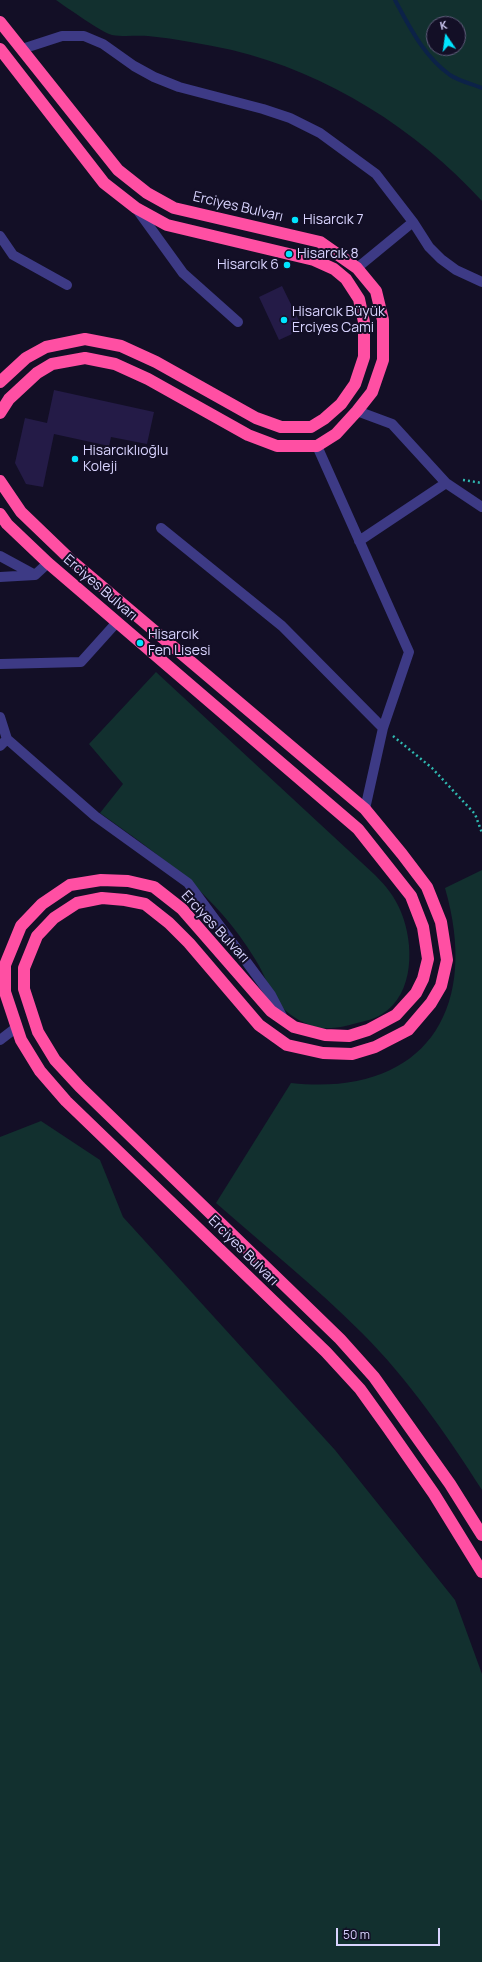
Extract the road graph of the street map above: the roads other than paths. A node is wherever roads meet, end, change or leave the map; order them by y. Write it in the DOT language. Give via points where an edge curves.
graph roads {
  1 [pos="0,22"];
  2 [pos="0,49"];
  3 [pos="22,49"];
  4 [pos="136,208"];
  5 [pos="414,222"];
  6 [pos="0,236"];
  7 [pos="357,268"];
  8 [pos="482,282"];
  9 [pos="66,285"];
  10 [pos="238,322"];
  11 [pos="0,382"];
  12 [pos="357,412"];
  13 [pos="0,414"];
  14 [pos="317,446"];
  15 [pos="0,481"];
  16 [pos="446,483"];
  17 [pos="482,507"];
  18 [pos="0,514"];
  19 [pos="161,528"];
  20 [pos="359,541"];
  21 [pos="0,556"];
  22 [pos="48,563"];
  23 [pos="35,575"];
  24 [pos="0,577"];
  25 [pos="117,622"];
  26 [pos="0,664"];
  27 [pos="0,717"];
  28 [pos="383,728"];
  29 [pos="3,742"];
  30 [pos="365,810"];
  31 [pos="284,1020"];
  32 [pos="17,1028"];
  33 [pos="0,1040"];
  34 [pos="482,1535"];
  35 [pos="482,1572"];
  1 -- 3 [label="highway, Erciyes Bulvarı"];
  2 -- 4 [label="highway" via="104,183"];
  3 -- 5 [label="street" via="62,36 84,36 103,44 134,66 166,82 290,118 320,133 376,174"];
  3 -- 7 [label="highway, Erciyes Bulvarı" via="118,170 147,193 174,208 320,242"];
  4 -- 10 [label="street" via="183,273"];
  4 -- 11 [label="highway" via="167,225 314,260 346,279 358,299 364,322 364,357 355,384 340,404 311,427 281,428 256,418 156,362 121,346 85,339 46,347 26,358"];
  5 -- 7 [label="street"];
  5 -- 8 [label="street" via="429,247 441,259 456,270"];
  6 -- 9 [label="street" via="13,255"];
  7 -- 12 [label="highway, Erciyes Bulvarı" via="376,291 383,320 383,360 372,392"];
  12 -- 14 [label="highway, Erciyes Bulvarı" via="336,434"];
  12 -- 16 [label="street" via="392,424"];
  13 -- 14 [label="highway" via="10,399 37,373 52,364 85,358 115,364 148,379 248,435 277,446"];
  14 -- 20 [label="street"];
  15 -- 30 [label="highway, Erciyes Bulvarı" via="21,512 73,562"];
  16 -- 17 [label="street"];
  16 -- 20 [label="street"];
  18 -- 22 [label="highway, Erciyes Bulvarı"];
  19 -- 28 [label="street" via="282,626"];
  20 -- 28 [label="street" via="409,652"];
  21 -- 23 [label="street"];
  22 -- 23 [label="street"];
  22 -- 25 [label="highway, Erciyes Bulvarı"];
  23 -- 24 [label="street"];
  25 -- 26 [label="street" via="81,662"];
  25 -- 31 [label="highway, Erciyes Bulvarı" via="358,829 411,896 423,927 428,959 416,993 396,1015 368,1030 349,1036 318,1033 294,1027"];
  27 -- 29 [label="street"];
  28 -- 30 [label="street"];
  29 -- 31 [label="street" via="95,816 188,883 271,995"];
  30 -- 34 [label="highway, Erciyes Bulvarı" via="427,887 441,922 446,960 441,986 431,1003 408,1030 375,1047 352,1054 323,1053 286,1044 259,1025 169,923 145,904 125,900 102,898 77,903 54,918 37,936 24,968 24,989 38,1032 55,1060 340,1339 374,1377 450,1484"];
  31 -- 32 [label="highway, Erciyes Bulvarı" via="262,1001 182,909 154,887 128,881 102,880 70,885 42,904 20,926 6,965 5,992"];
  32 -- 33 [label="street"];
  32 -- 35 [label="highway, Erciyes Bulvarı" via="21,1040 40,1071 66,1100 326,1352 360,1389 434,1494"];
}
